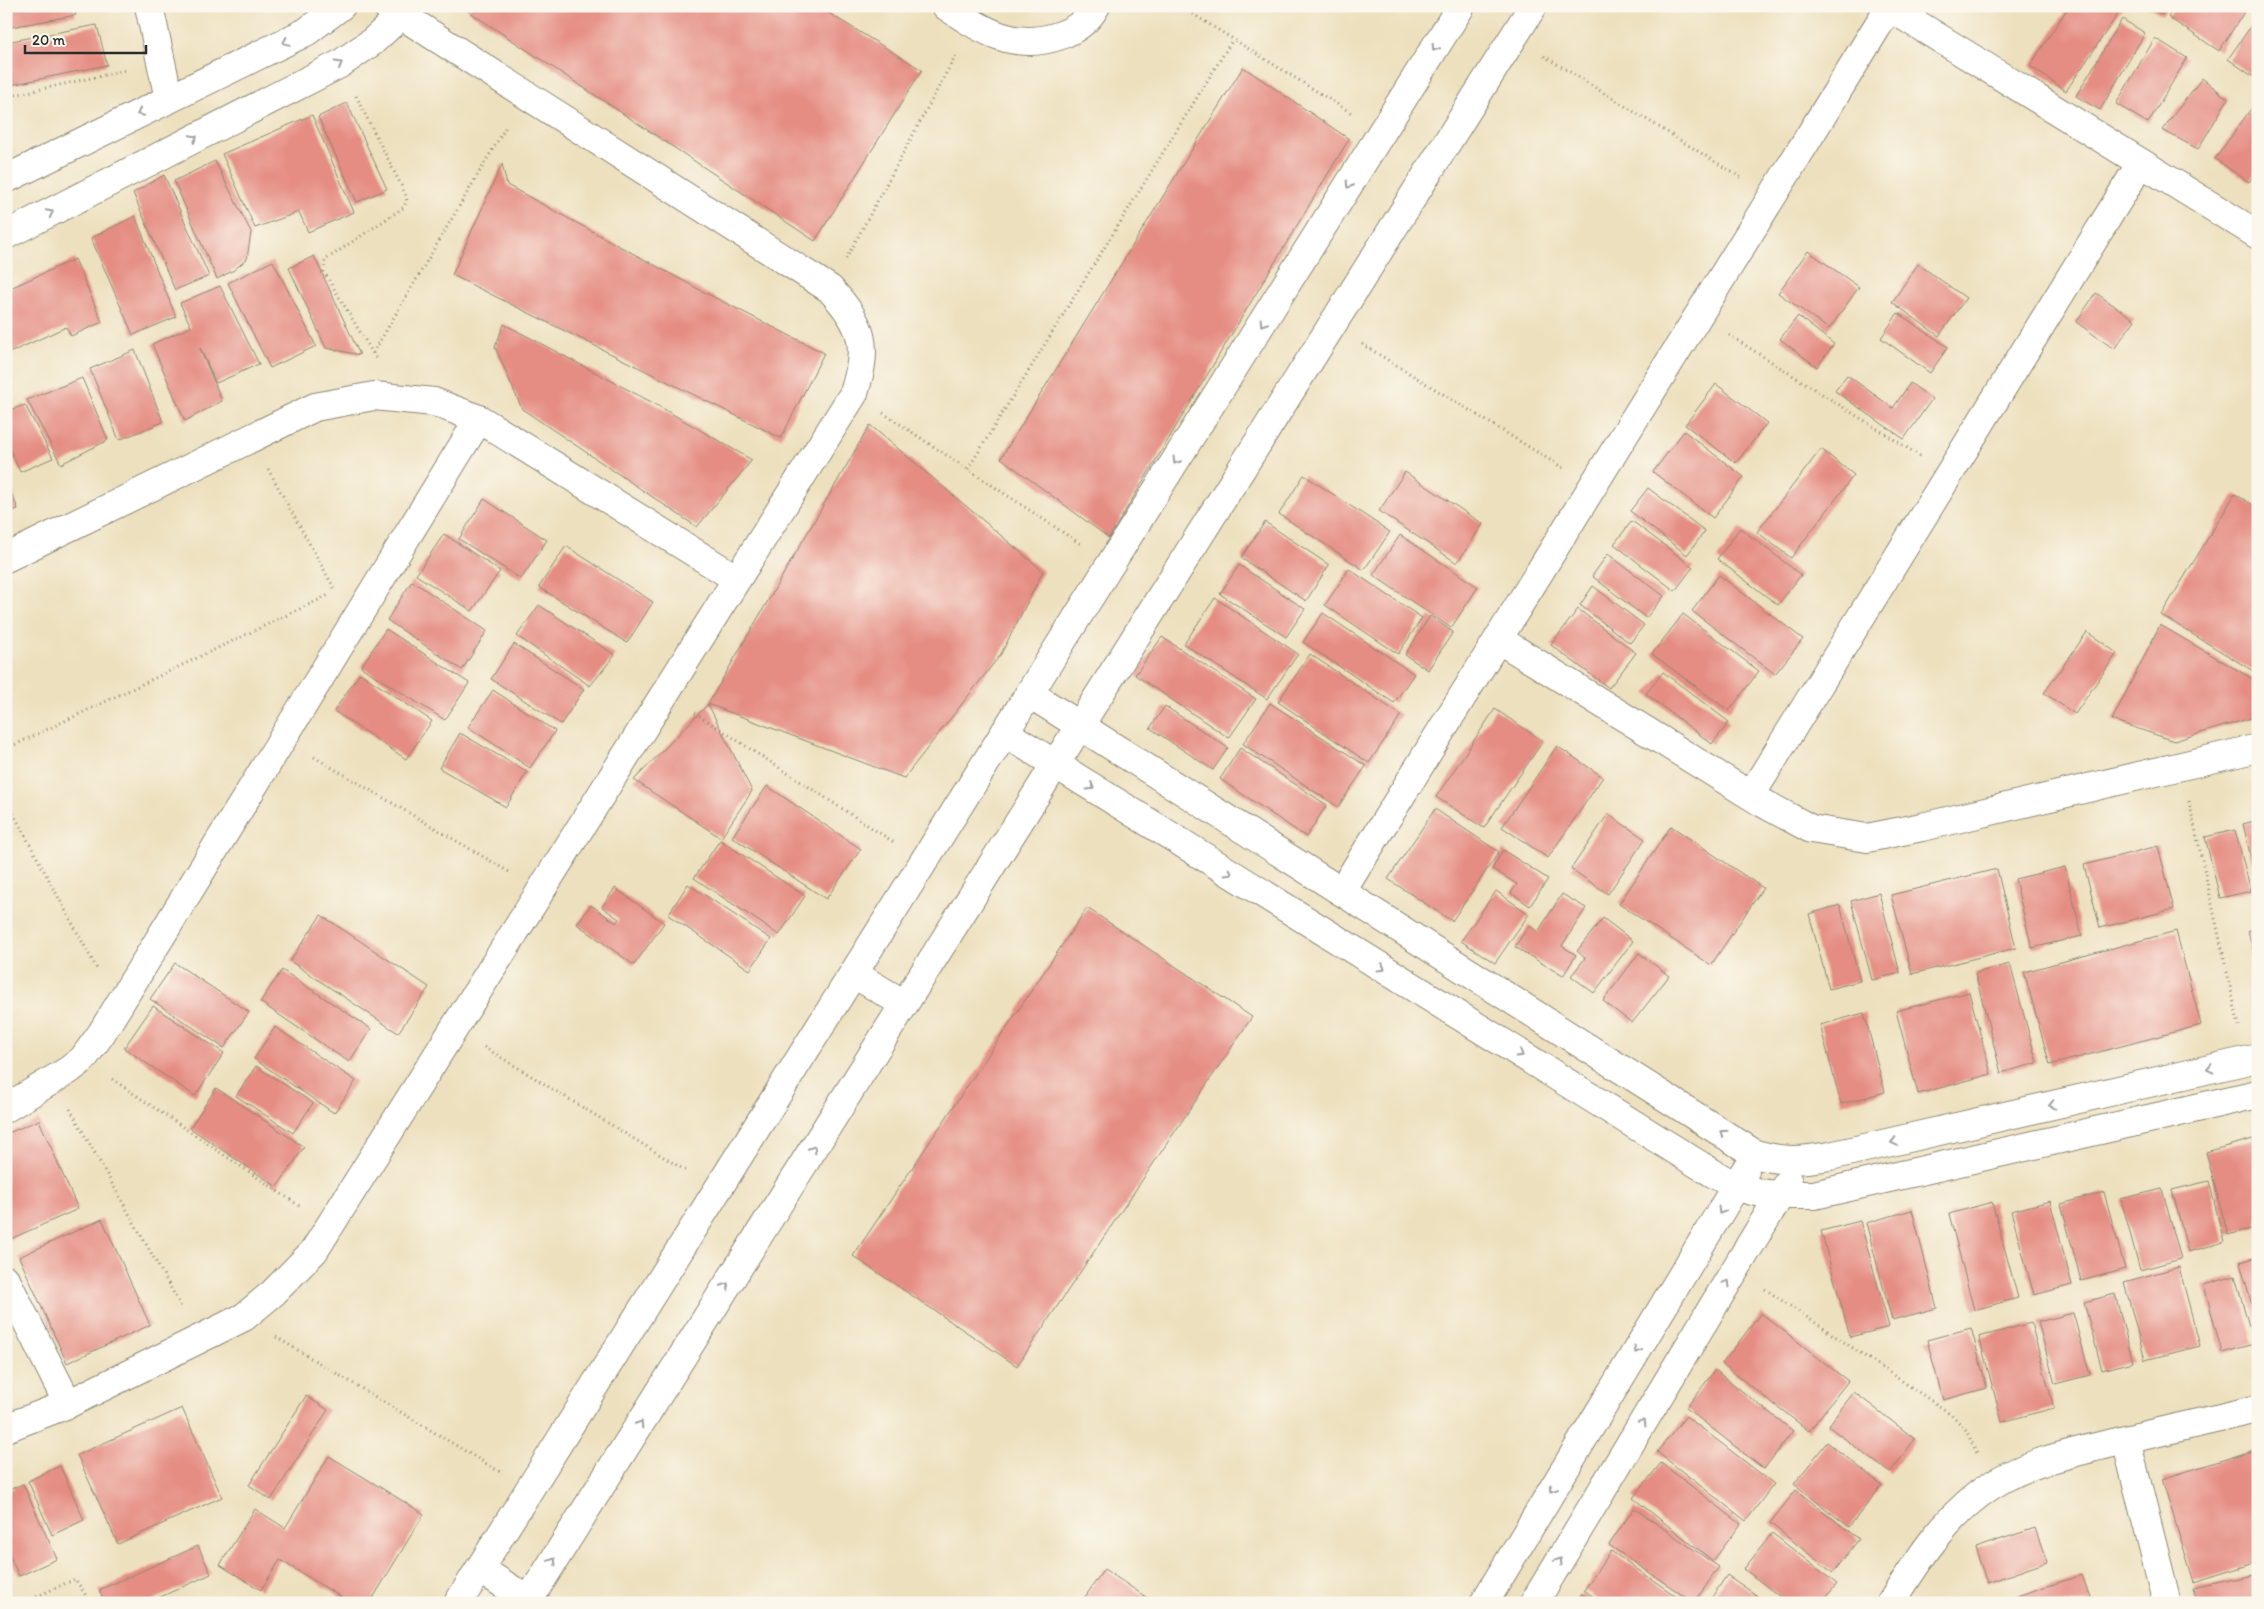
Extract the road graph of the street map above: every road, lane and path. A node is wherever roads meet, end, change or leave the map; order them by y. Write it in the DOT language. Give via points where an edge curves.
graph roads {
  1 [pos="149,6"];
  2 [pos="341,6"];
  3 [pos="946,6"];
  4 [pos="1096,6"];
  5 [pos="1180,6"];
  6 [pos="1461,6"];
  7 [pos="1533,6"];
  8 [pos="1890,7"];
  9 [pos="400,10"];
  10 [pos="972,24"];
  11 [pos="1513,38"];
  12 [pos="1233,39"];
  13 [pos="162,62"];
  14 [pos="340,64"];
  15 [pos="525,94"];
  16 [pos="6,97"];
  17 [pos="169,99"];
  18 [pos="1382,132"];
  19 [pos="2141,163"];
  20 [pos="6,179"];
  21 [pos="1772,196"];
  22 [pos="6,235"];
  23 [pos="2258,235"];
  24 [pos="830,288"];
  25 [pos="1699,316"];
  26 [pos="1332,325"];
  27 [pos="374,353"];
  28 [pos="854,393"];
  29 [pos="400,399"];
  30 [pos="479,419"];
  31 [pos="251,438"];
  32 [pos="968,469"];
  33 [pos="1948,474"];
  34 [pos="1592,487"];
  35 [pos="6,558"];
  36 [pos="1112,564"];
  37 [pos="737,579"];
  38 [pos="1498,639"];
  39 [pos="665,694"];
  40 [pos="1030,694"];
  41 [pos="1080,726"];
  42 [pos="1005,733"];
  43 [pos="283,739"];
  44 [pos="2258,748"];
  45 [pos="6,750"];
  46 [pos="1055,765"];
  47 [pos="2181,766"];
  48 [pos="1751,795"];
  49 [pos="6,800"];
  50 [pos="924,861"];
  51 [pos="540,891"];
  52 [pos="1342,891"];
  53 [pos="1368,907"];
  54 [pos="1345,945"];
  55 [pos="854,974"];
  56 [pos="904,1004"];
  57 [pos="118,1006"];
  58 [pos="454,1029"];
  59 [pos="83,1059"];
  60 [pos="2252,1059"];
  61 [pos="53,1081"];
  62 [pos="2258,1094"];
  63 [pos="6,1108"];
  64 [pos="1755,1154"];
  65 [pos="1800,1161"];
  66 [pos="1736,1186"];
  67 [pos="718,1190"];
  68 [pos="1780,1195"];
  69 [pos="330,1226"];
  70 [pos="1736,1269"];
  71 [pos="6,1280"];
  72 [pos="244,1317"];
  73 [pos="200,1339"];
  74 [pos="68,1404"];
  75 [pos="2258,1409"];
  76 [pos="6,1428"];
  77 [pos="2126,1440"];
  78 [pos="1994,1485"];
  79 [pos="530,1490"];
  80 [pos="480,1569"];
  81 [pos="530,1602"];
  82 [pos="23,1603"];
  83 [pos="91,1603"];
  84 [pos="458,1603"];
  85 [pos="1484,1603"];
  86 [pos="1534,1603"];
  87 [pos="1891,1603"];
  88 [pos="2166,1603"];
  1 -- 13 [label="street"];
  2 -- 17 [label="street, one-way" via="306,32"];
  3 -- 10 [label="street"];
  4 -- 10 [label="street" via="1089,19 1070,32 1049,39 1026,42 1004,39"];
  5 -- 12 [label="path"];
  6 -- 18 [label="street, one-way"];
  7 -- 11 [label="street"];
  8 -- 19 [label="street"];
  8 -- 21 [label="street"];
  9 -- 14 [label="street" via="372,42"];
  9 -- 15 [label="street"];
  10 -- 24 [label="path"];
  11 -- 21 [label="path"];
  11 -- 26 [label="street"];
  12 -- 18 [label="path"];
  12 -- 32 [label="path"];
  13 -- 16 [label="path"];
  13 -- 17 [label="street"];
  22 -- 14 [label="street, one-way"];
  14 -- 27 [label="path" via="407,201 403,208 325,260 324,272"];
  15 -- 24 [label="street"];
  15 -- 27 [label="path"];
  17 -- 20 [label="street, one-way"];
  18 -- 36 [label="street, one-way"];
  19 -- 23 [label="street"];
  19 -- 33 [label="street"];
  21 -- 25 [label="street"];
  24 -- 28 [label="street" via="850,310 861,336 862,365"];
  25 -- 33 [label="path"];
  25 -- 34 [label="street"];
  26 -- 34 [label="path"];
  26 -- 41 [label="street"];
  27 -- 29 [label="path"];
  28 -- 32 [label="path"];
  28 -- 37 [label="street"];
  29 -- 30 [label="street" via="434,402"];
  29 -- 31 [label="street" via="374,396 315,407"];
  30 -- 37 [label="street"];
  30 -- 43 [label="street"];
  31 -- 35 [label="street"];
  31 -- 45 [label="path" via="336,592"];
  32 -- 36 [label="path"];
  33 -- 48 [label="street"];
  34 -- 38 [label="street"];
  36 -- 40 [label="street"];
  37 -- 39 [label="street"];
  38 -- 48 [label="street"];
  38 -- 52 [label="street"];
  39 -- 50 [label="path"];
  39 -- 51 [label="street"];
  40 -- 41 [label="street"];
  40 -- 42 [label="street"];
  41 -- 46 [label="street"];
  41 -- 52 [label="street"];
  42 -- 46 [label="street"];
  42 -- 50 [label="street"];
  43 -- 51 [label="path"];
  43 -- 57 [label="street"];
  44 -- 47 [label="street"];
  46 -- 54 [label="street, one-way"];
  46 -- 56 [label="street"];
  47 -- 48 [label="street" via="1867,838 1811,829"];
  47 -- 60 [label="path"];
  49 -- 57 [label="path"];
  50 -- 55 [label="street"];
  51 -- 58 [label="street"];
  52 -- 53 [label="street"];
  53 -- 54 [label="street"];
  64 -- 53 [label="street, one-way"];
  54 -- 66 [label="street, one-way"];
  55 -- 56 [label="street"];
  55 -- 67 [label="street"];
  81 -- 56 [label="street, one-way"];
  57 -- 59 [label="street"];
  58 -- 67 [label="path"];
  58 -- 69 [label="street"];
  59 -- 61 [label="street"];
  59 -- 69 [label="path"];
  60 -- 65 [label="street, one-way"];
  61 -- 63 [label="street"];
  61 -- 73 [label="path"];
  62 -- 68 [label="street" via="1814,1195"];
  64 -- 65 [label="street" via="1777,1160"];
  64 -- 66 [label="street"];
  65 -- 68 [label="street"];
  66 -- 68 [label="street"];
  66 -- 85 [label="street, one-way"];
  67 -- 79 [label="street"];
  68 -- 70 [label="street"];
  69 -- 72 [label="street" via="314,1251"];
  70 -- 78 [label="path" via="1951,1414 1966,1430"];
  86 -- 70 [label="street, one-way"];
  71 -- 74 [label="street"];
  72 -- 73 [label="street"];
  72 -- 79 [label="path"];
  73 -- 74 [label="street"];
  74 -- 76 [label="street"];
  75 -- 77 [label="street"];
  77 -- 78 [label="street" via="2058,1457 2017,1472"];
  77 -- 88 [label="street"];
  78 -- 87 [label="street" via="1980,1493 1947,1523 1920,1557"];
  79 -- 80 [label="street"];
  80 -- 81 [label="street"];
  80 -- 84 [label="street"];
  82 -- 83 [label="path" via="75,1579"];
}
